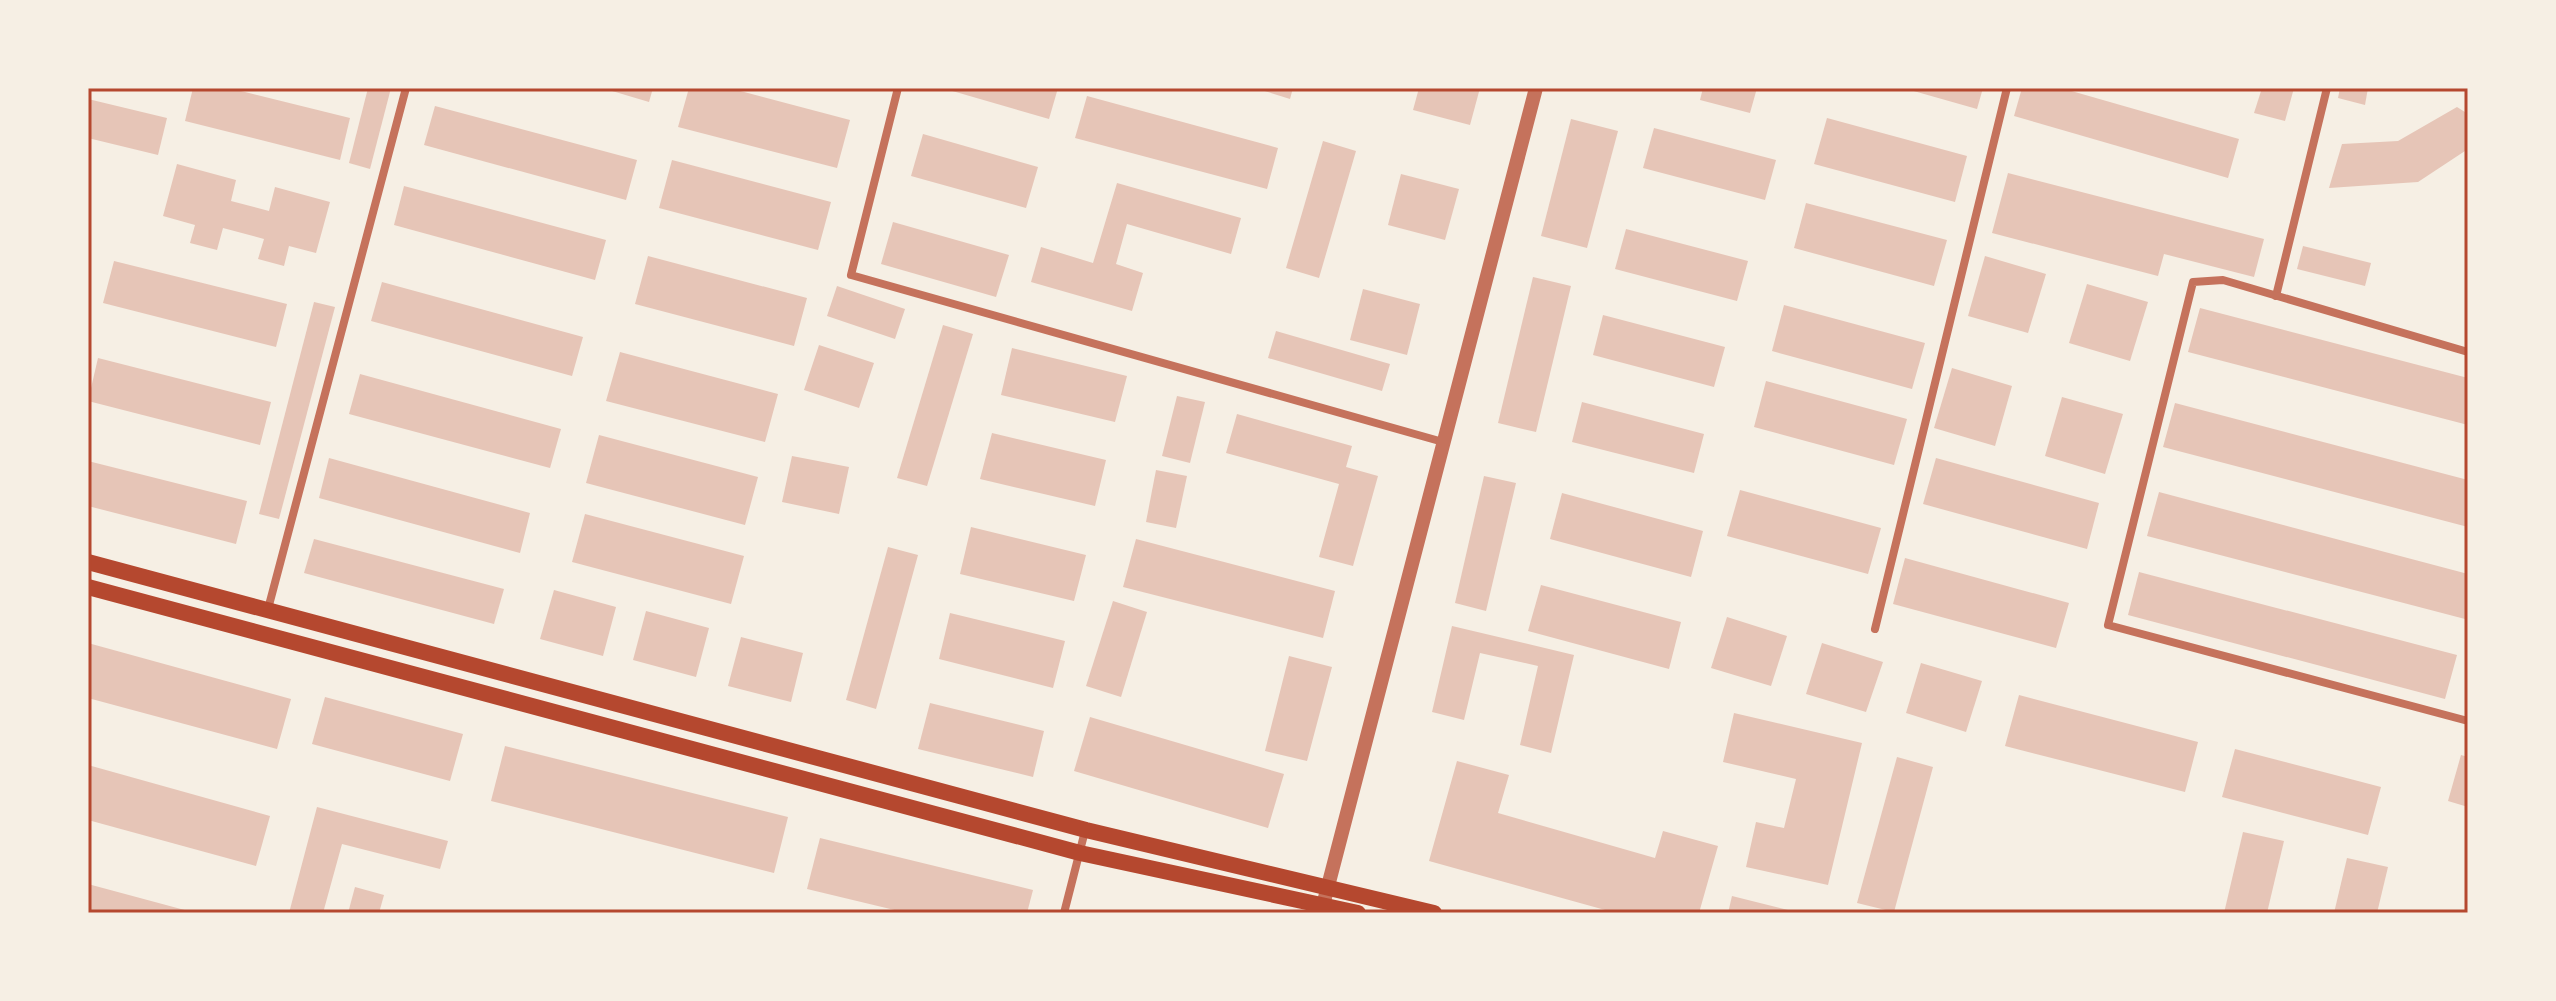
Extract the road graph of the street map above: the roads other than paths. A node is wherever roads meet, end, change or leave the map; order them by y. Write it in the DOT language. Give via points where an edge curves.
graph roads {
  1 [pos="406,88"];
  2 [pos="898,88"];
  3 [pos="1536,88"];
  4 [pos="2007,88"];
  5 [pos="2327,88"];
  6 [pos="2276,296"];
  7 [pos="2468,352"];
  8 [pos="1443,442"];
  9 [pos="88,562"];
  10 [pos="88,587"];
  11 [pos="268,609"];
  12 [pos="1875,629"];
  13 [pos="2468,721"];
  14 [pos="1086,830"];
  15 [pos="1080,853"];
  16 [pos="1328,886"];
  17 [pos="1322,909"];
  18 [pos="1064,913"];
  19 [pos="1358,913"];
  20 [pos="1434,913"];
  1 -- 11 [label="street"];
  2 -- 8 [label="street" via="851,275"];
  3 -- 8 [label="street"];
  4 -- 12 [label="street"];
  5 -- 6 [label="street"];
  6 -- 7 [label="street"];
  6 -- 13 [label="street" via="2223,280 2193,282 2108,625"];
  8 -- 16 [label="street"];
  9 -- 11 [label="main road"];
  10 -- 15 [label="main road"];
  11 -- 14 [label="main road"];
  14 -- 15 [label="street"];
  14 -- 16 [label="main road"];
  15 -- 17 [label="main road"];
  15 -- 18 [label="street"];
  16 -- 17 [label="street"];
  16 -- 20 [label="main road"];
  17 -- 19 [label="main road"];
}
